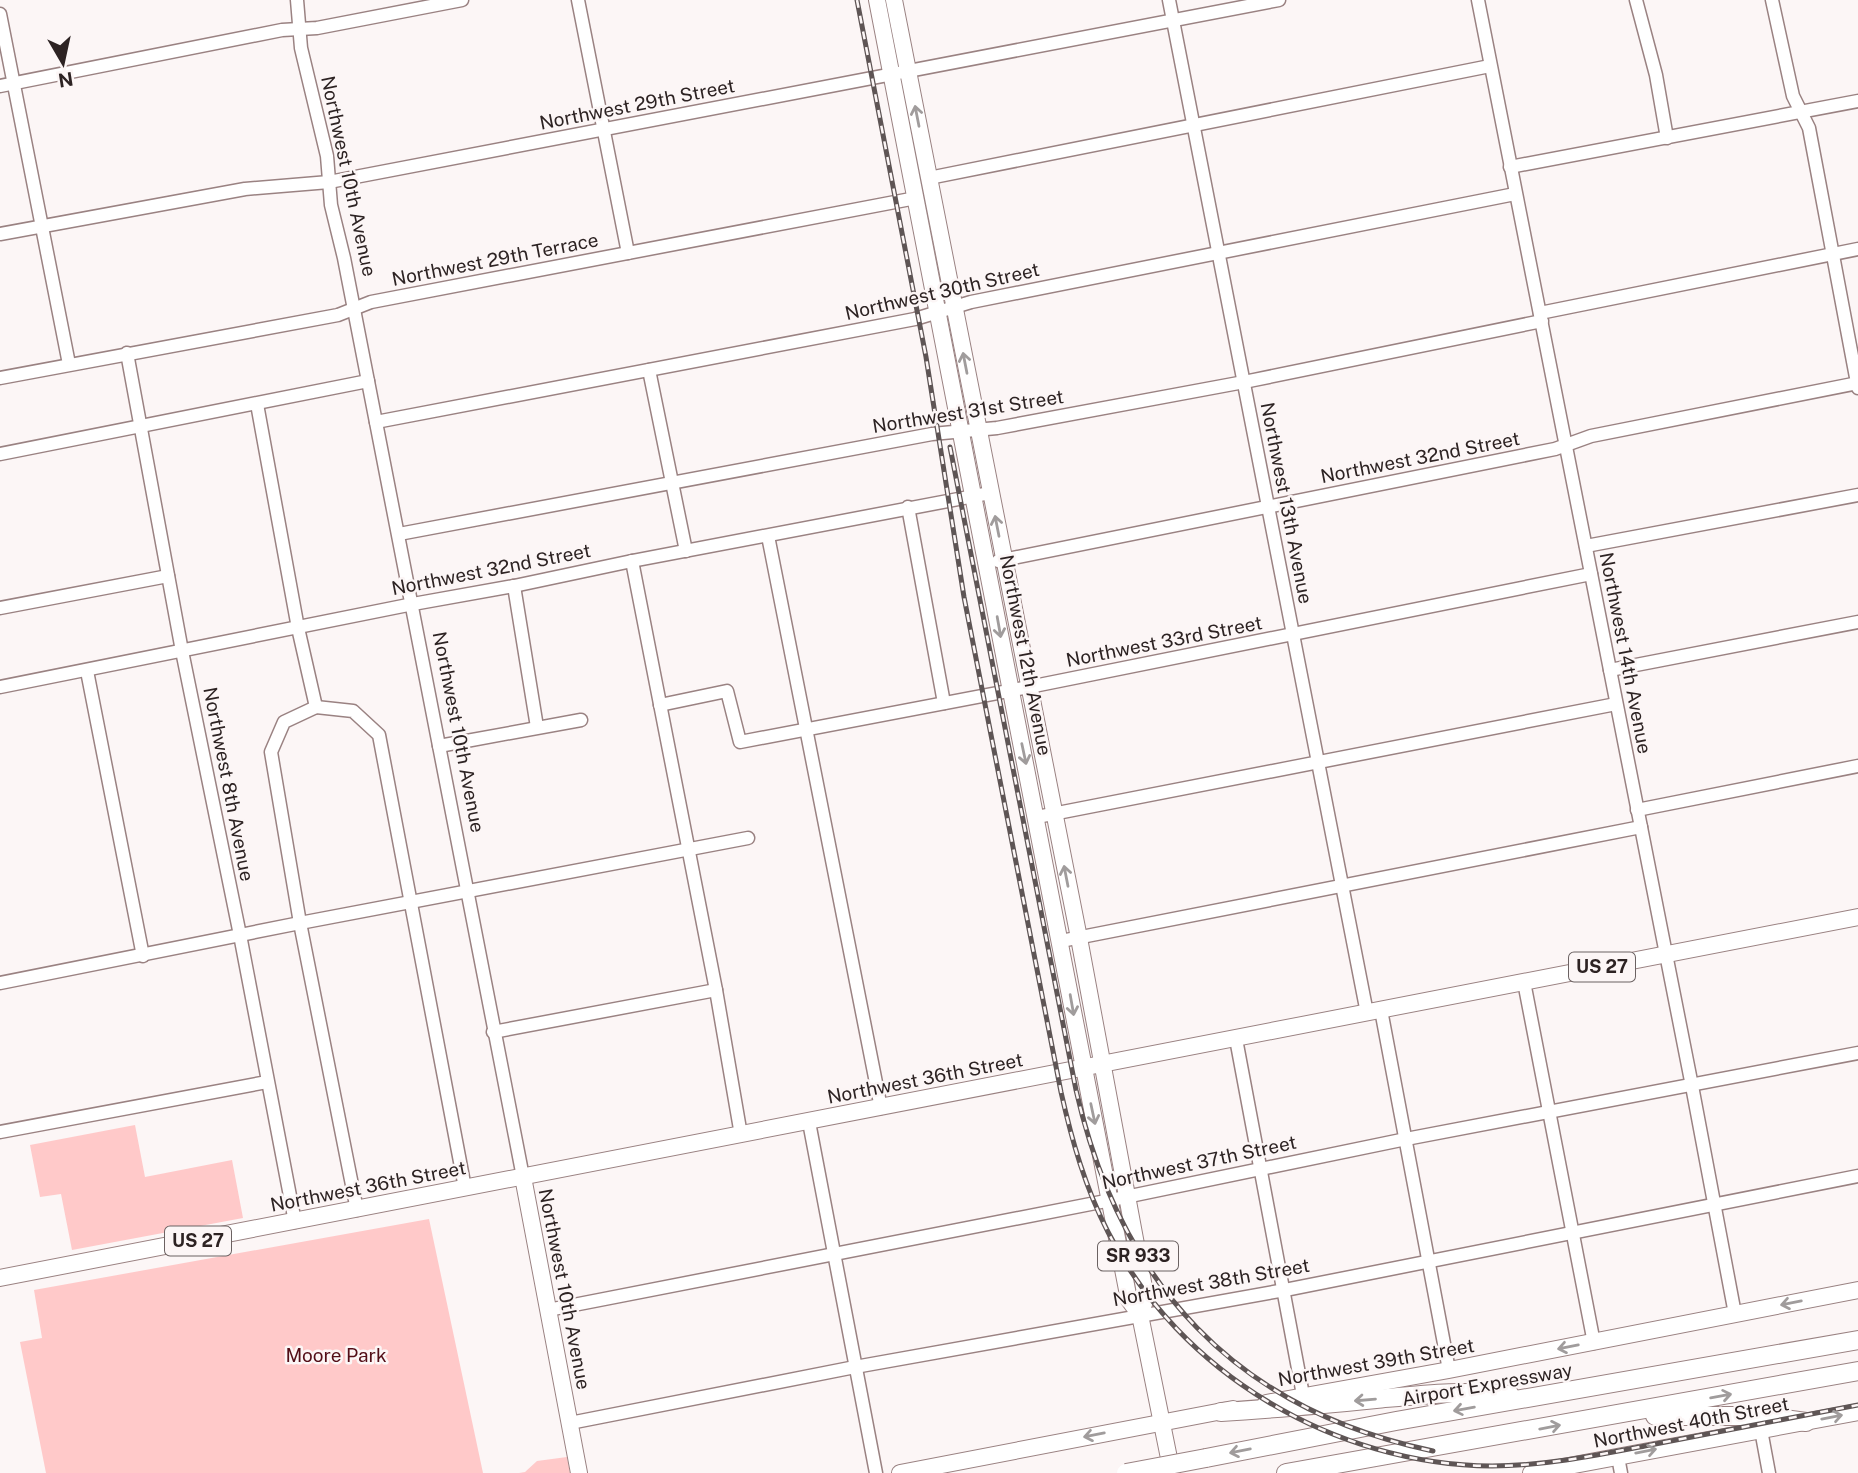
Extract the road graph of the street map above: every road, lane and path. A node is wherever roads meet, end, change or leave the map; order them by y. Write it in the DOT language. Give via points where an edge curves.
graph roads {
  1 [pos="297,0"];
  2 [pos="462,0"];
  3 [pos="578,0"];
  4 [pos="877,0"];
  5 [pos="894,0"];
  6 [pos="1169,0"];
  7 [pos="1279,0"];
  8 [pos="1478,0"];
  9 [pos="1636,0"];
  10 [pos="1772,0"];
  11 [pos="0,13"];
  12 [pos="1173,20"];
  13 [pos="300,30"];
  14 [pos="1490,66"];
  15 [pos="900,74"];
  16 [pos="14,83"];
  17 [pos="0,86"];
  18 [pos="1858,101"];
  19 [pos="1802,111"];
  20 [pos="1194,125"];
  21 [pos="902,127"];
  22 [pos="603,130"];
  23 [pos="1667,138"];
  24 [pos="1510,167"];
  25 [pos="929,178"];
  26 [pos="329,182"];
  27 [pos="1515,194"];
  28 [pos="916,198"];
  29 [pos="42,226"];
  30 [pos="0,234"];
  31 [pos="1858,249"];
  32 [pos="628,253"];
  33 [pos="1219,253"];
  34 [pos="1832,254"];
  35 [pos="944,256"];
  36 [pos="354,309"];
  37 [pos="946,310"];
  38 [pos="1541,317"];
  39 [pos="127,353"];
  40 [pos="69,364"];
  41 [pos="649,370"];
  42 [pos="0,378"];
  43 [pos="368,382"];
  44 [pos="1244,382"];
  45 [pos="1858,385"];
  46 [pos="257,404"];
  47 [pos="376,422"];
  48 [pos="142,426"];
  49 [pos="978,430"];
  50 [pos="961,432"];
  51 [pos="1565,447"];
  52 [pos="0,454"];
  53 [pos="674,483"];
  54 [pos="982,495"];
  55 [pos="1858,495"];
  56 [pos="908,507"];
  57 [pos="1268,507"];
  58 [pos="398,534"];
  59 [pos="768,536"];
  60 [pos="1586,546"];
  61 [pos="686,551"];
  62 [pos="632,561"];
  63 [pos="995,561"];
  64 [pos="1591,574"];
  65 [pos="168,576"];
  66 [pos="514,586"];
  67 [pos="413,604"];
  68 [pos="0,608"];
  69 [pos="1858,622"];
  70 [pos="298,628"];
  71 [pos="1293,635"];
  72 [pos="182,651"];
  73 [pos="1611,670"];
  74 [pos="87,671"];
  75 [pos="0,687"];
  76 [pos="1029,687"];
  77 [pos="1010,691"];
  78 [pos="944,703"];
  79 [pos="1616,704"];
  80 [pos="660,705"];
  81 [pos="316,707"];
  82 [pos="581,720"];
  83 [pos="537,727"];
  84 [pos="806,731"];
  85 [pos="439,746"];
  86 [pos="1317,761"];
  87 [pos="1858,766"];
  88 [pos="1637,810"];
  89 [pos="1054,814"];
  90 [pos="1037,817"];
  91 [pos="1641,827"];
  92 [pos="748,838"];
  93 [pos="687,849"];
  94 [pos="1342,887"];
  95 [pos="468,892"];
  96 [pos="409,902"];
  97 [pos="1858,917"];
  98 [pos="300,923"];
  99 [pos="240,935"];
  100 [pos="1079,938"];
  101 [pos="1061,941"];
  102 [pos="1665,954"];
  103 [pos="142,956"];
  104 [pos="1524,982"];
  105 [pos="0,983"];
  106 [pos="716,990"];
  107 [pos="1374,1012"];
  108 [pos="494,1032"];
  109 [pos="1236,1039"];
  110 [pos="1858,1053"];
  111 [pos="1101,1065"];
  112 [pos="1083,1068"];
  113 [pos="267,1082"];
  114 [pos="1692,1086"];
  115 [pos="881,1108"];
  116 [pos="1549,1112"];
  117 [pos="809,1122"];
  118 [pos="0,1132"];
  119 [pos="741,1135"];
  120 [pos="1406,1139"];
  121 [pos="1260,1168"];
  122 [pos="523,1177"];
  123 [pos="1858,1177"];
  124 [pos="465,1188"];
  125 [pos="1119,1198"];
  126 [pos="1715,1204"];
  127 [pos="357,1210"];
  128 [pos="295,1222"];
  129 [pos="1573,1232"];
  130 [pos="834,1254"];
  131 [pos="1428,1260"];
  132 [pos="0,1278"];
  133 [pos="1285,1290"];
  134 [pos="1858,1290"];
  135 [pos="548,1310"];
  136 [pos="1735,1314"];
  137 [pos="1140,1315"];
  138 [pos="1858,1339"];
  139 [pos="1594,1342"];
  140 [pos="855,1367"];
  141 [pos="1449,1370"];
  142 [pos="1858,1371"];
  143 [pos="1303,1395"];
  144 [pos="1531,1397"];
  145 [pos="1221,1412"];
  146 [pos="1858,1412"];
  147 [pos="1581,1421"];
  148 [pos="1806,1422"];
  149 [pos="570,1423"];
  150 [pos="1161,1423"];
  151 [pos="1761,1430"];
  152 [pos="1619,1465"];
  153 [pos="579,1473"];
  154 [pos="876,1473"];
  155 [pos="900,1473"];
  156 [pos="1125,1473"];
  157 [pos="1171,1473"];
  158 [pos="1286,1473"];
  159 [pos="1531,1473"];
  160 [pos="1769,1473"];
  1 -- 13 [label="street, Northwest 10th Avenue"];
  2 -- 13 [label="street"];
  3 -- 22 [label="street"];
  4 -- 15 [label="main road, Northwest 12th Avenue / SR 933"];
  5 -- 15 [label="main road, Northwest 12th Avenue / SR 933"];
  6 -- 12 [label="street, Northwest 13th Avenue"];
  7 -- 12 [label="street, Northwest 29th Street"];
  8 -- 14 [label="street, Northwest 14th Avenue"];
  9 -- 23 [label="street"];
  10 -- 19 [label="street" via="1788,81"];
  11 -- 16 [label="street"];
  12 -- 15 [label="street, Northwest 29th Street"];
  12 -- 20 [label="street, Northwest 13th Avenue"];
  13 -- 16 [label="street"];
  13 -- 26 [label="street, Northwest 10th Avenue"];
  14 -- 20 [label="street"];
  14 -- 24 [label="street, Northwest 14th Avenue"];
  15 -- 21 [label="main road, Northwest 12th Avenue / SR 933"];
  15 -- 22 [label="street, Northwest 29th Street"];
  25 -- 15 [label="main road, Northwest 12th Avenue / SR 933, one-way"];
  16 -- 17 [label="street"];
  16 -- 29 [label="street"];
  18 -- 19 [label="street"];
  19 -- 23 [label="street"];
  19 -- 34 [label="street"];
  20 -- 25 [label="street"];
  20 -- 33 [label="street, Northwest 13th Avenue"];
  21 -- 25 [label="main road" via="912,142 918,169"];
  21 -- 28 [label="main road, Northwest 12th Avenue / SR 933"];
  22 -- 26 [label="street, Northwest 29th Street"];
  22 -- 32 [label="street"];
  23 -- 24 [label="street"];
  24 -- 27 [label="street, Northwest 14th Avenue"];
  25 -- 35 [label="main road, Northwest 12th Avenue / SR 933"];
  26 -- 29 [label="street, Northwest 29th Street" via="245,189"];
  26 -- 36 [label="street, Northwest 10th Avenue"];
  27 -- 33 [label="street, Northwest 30th Street"];
  27 -- 38 [label="street, Northwest 14th Avenue"];
  28 -- 32 [label="street, Northwest 29th Terrace"];
  28 -- 35 [label="main road" via="925,204"];
  28 -- 37 [label="main road, Northwest 12th Avenue / SR 933"];
  29 -- 30 [label="street, Northwest 29th Street"];
  29 -- 40 [label="street"];
  31 -- 34 [label="street, Northwest 31st Street"];
  32 -- 36 [label="street, Northwest 29th Terrace"];
  33 -- 37 [label="street, Northwest 30th Street"];
  33 -- 44 [label="street, Northwest 13th Avenue"];
  34 -- 38 [label="street, Northwest 31st Street"];
  34 -- 45 [label="street"];
  35 -- 37 [label="main road, Northwest 12th Avenue / SR 933"];
  36 -- 39 [label="street, Northwest 29th Terrace"];
  36 -- 43 [label="street, Northwest 10th Avenue"];
  37 -- 41 [label="street, Northwest 30th Street"];
  49 -- 37 [label="main road, Northwest 12th Avenue / SR 933, one-way"];
  37 -- 50 [label="main road, Northwest 12th Avenue / SR 933"];
  38 -- 44 [label="street, Northwest 31st Street"];
  38 -- 51 [label="street, Northwest 14th Avenue"];
  39 -- 40 [label="street, Northwest 29th Terrace"];
  39 -- 48 [label="street, Northwest 8th Avenue"];
  40 -- 42 [label="street, Northwest 29th Terrace"];
  41 -- 47 [label="street, Northwest 30th Street"];
  41 -- 53 [label="street"];
  43 -- 46 [label="street"];
  43 -- 47 [label="street, Northwest 10th Avenue"];
  44 -- 49 [label="street, Northwest 31st Street"];
  44 -- 57 [label="street, Northwest 13th Avenue"];
  45 -- 51 [label="street, Northwest 32nd Street" via="1591,436"];
  46 -- 48 [label="street"];
  46 -- 70 [label="street"];
  47 -- 58 [label="street, Northwest 10th Avenue"];
  48 -- 52 [label="street"];
  48 -- 65 [label="street, Northwest 8th Avenue"];
  49 -- 50 [label="street, Northwest 31st Street"];
  49 -- 54 [label="main road, Northwest 12th Avenue / SR 933"];
  50 -- 53 [label="street, Northwest 31st Street"];
  50 -- 54 [label="main road, Northwest 12th Avenue / SR 933"];
  51 -- 57 [label="street, Northwest 32nd Street"];
  51 -- 60 [label="street, Northwest 14th Avenue"];
  53 -- 58 [label="street, Northwest 31st Street"];
  53 -- 61 [label="street"];
  54 -- 56 [label="street, Northwest 32nd Street"];
  54 -- 63 [label="main road, Northwest 12th Avenue / SR 933"];
  55 -- 60 [label="street"];
  56 -- 59 [label="street, Northwest 32nd Street"];
  56 -- 78 [label="street"];
  57 -- 63 [label="street, Northwest 32nd Street"];
  57 -- 71 [label="street, Northwest 13th Avenue"];
  58 -- 67 [label="street, Northwest 10th Avenue"];
  59 -- 61 [label="street, Northwest 32nd Street"];
  59 -- 84 [label="street"];
  60 -- 64 [label="street, Northwest 14th Avenue"];
  61 -- 62 [label="street, Northwest 32nd Street"];
  62 -- 66 [label="street, Northwest 32nd Street"];
  62 -- 80 [label="street"];
  63 -- 76 [label="main road, Northwest 12th Avenue / SR 933"];
  63 -- 77 [label="main road, Northwest 12th Avenue / SR 933, one-way"];
  64 -- 71 [label="street, Northwest 33rd Street"];
  64 -- 73 [label="street, Northwest 14th Avenue"];
  65 -- 68 [label="street"];
  65 -- 72 [label="street, Northwest 8th Avenue"];
  66 -- 67 [label="street, Northwest 32nd Street"];
  66 -- 83 [label="street"];
  67 -- 70 [label="street, Northwest 32nd Street"];
  67 -- 85 [label="street, Northwest 10th Avenue"];
  69 -- 73 [label="street"];
  70 -- 72 [label="street, Northwest 32nd Street"];
  70 -- 81 [label="street"];
  71 -- 76 [label="street, Northwest 33rd Street"];
  71 -- 86 [label="street, Northwest 13th Avenue"];
  72 -- 74 [label="street, Northwest 32nd Street"];
  72 -- 99 [label="street, Northwest 8th Avenue"];
  73 -- 79 [label="street, Northwest 14th Avenue"];
  74 -- 75 [label="street, Northwest 32nd Street"];
  74 -- 103 [label="street"];
  76 -- 77 [label="street, Northwest 33rd Street"];
  76 -- 89 [label="main road, Northwest 12th Avenue / SR 933"];
  77 -- 78 [label="street, Northwest 33rd Street"];
  77 -- 90 [label="main road, Northwest 12th Avenue / SR 933, one-way"];
  78 -- 84 [label="street, Northwest 33rd Street"];
  79 -- 86 [label="street"];
  79 -- 88 [label="street, Northwest 14th Avenue"];
  80 -- 84 [label="street, Northwest 33rd Street" via="727,691 740,742"];
  80 -- 93 [label="street"];
  81 -- 96 [label="street" via="353,711 379,735"];
  81 -- 98 [label="street" via="284,722 271,752"];
  82 -- 83 [label="street"];
  83 -- 85 [label="street"];
  84 -- 115 [label="street"];
  85 -- 95 [label="street, Northwest 10th Avenue"];
  86 -- 89 [label="street"];
  86 -- 94 [label="street, Northwest 13th Avenue"];
  87 -- 88 [label="street"];
  88 -- 91 [label="street, Northwest 14th Avenue"];
  89 -- 90 [label="street"];
  100 -- 89 [label="main road, Northwest 12th Avenue / SR 933, one-way"];
  90 -- 101 [label="main road, Northwest 12th Avenue / SR 933"];
  91 -- 94 [label="street"];
  91 -- 102 [label="street, Northwest 14th Avenue"];
  92 -- 93 [label="street"];
  93 -- 95 [label="street"];
  93 -- 106 [label="street"];
  94 -- 100 [label="street"];
  94 -- 107 [label="street, Northwest 13th Avenue"];
  95 -- 96 [label="street"];
  95 -- 108 [label="street, Northwest 10th Avenue"];
  96 -- 98 [label="street"];
  96 -- 124 [label="street"];
  97 -- 102 [label="main road, Northwest 36th Street / US 27"];
  98 -- 99 [label="street"];
  98 -- 127 [label="street"];
  99 -- 103 [label="street"];
  99 -- 113 [label="street, Northwest 8th Avenue"];
  100 -- 101 [label="street"];
  100 -- 111 [label="main road, Northwest 12th Avenue / SR 933"];
  101 -- 112 [label="main road, Northwest 12th Avenue / SR 933, one-way"];
  102 -- 104 [label="main road, Northwest 36th Street / US 27"];
  102 -- 114 [label="street, Northwest 14th Avenue"];
  103 -- 105 [label="street"];
  104 -- 107 [label="main road, Northwest 36th Street / US 27"];
  104 -- 116 [label="street"];
  106 -- 108 [label="street"];
  106 -- 119 [label="street"];
  107 -- 109 [label="main road, Northwest 36th Street / US 27"];
  107 -- 120 [label="street, Northwest 13th Avenue"];
  108 -- 122 [label="street, Northwest 10th Avenue"];
  109 -- 111 [label="main road, Northwest 36th Street / US 27"];
  109 -- 121 [label="street"];
  110 -- 114 [label="street, Northwest 37th Street"];
  111 -- 112 [label="main road, Northwest 36th Street / US 27"];
  111 -- 125 [label="main road, Northwest 12th Avenue / SR 933"];
  112 -- 115 [label="main road, Northwest 36th Street / US 27"];
  112 -- 125 [label="main road, Northwest 12th Avenue / SR 933, one-way"];
  113 -- 118 [label="street"];
  113 -- 128 [label="street, Northwest 8th Avenue"];
  114 -- 116 [label="street, Northwest 37th Street"];
  114 -- 126 [label="street, Northwest 14th Avenue"];
  115 -- 117 [label="main road, Northwest 36th Street / US 27"];
  116 -- 120 [label="street, Northwest 37th Street"];
  116 -- 129 [label="street"];
  117 -- 119 [label="main road, Northwest 36th Street / US 27"];
  117 -- 130 [label="street"];
  119 -- 122 [label="main road, Northwest 36th Street / US 27"];
  120 -- 121 [label="street, Northwest 37th Street"];
  120 -- 131 [label="street, Northwest 13th Avenue"];
  121 -- 125 [label="street, Northwest 37th Street"];
  121 -- 133 [label="street"];
  122 -- 124 [label="main road, Northwest 36th Street / US 27"];
  122 -- 135 [label="main road, Northwest 10th Avenue"];
  123 -- 126 [label="street, Northwest 38th Street"];
  124 -- 127 [label="main road, Northwest 36th Street / US 27"];
  125 -- 130 [label="street, Northwest 37th Street"];
  125 -- 137 [label="main road, Northwest 12th Avenue / SR 933" via="1146,1298"];
  126 -- 129 [label="street, Northwest 38th Street"];
  126 -- 136 [label="street, Northwest 14th Avenue"];
  127 -- 128 [label="main road, Northwest 36th Street / US 27"];
  128 -- 132 [label="main road, Northwest 36th Street / US 27"];
  129 -- 131 [label="street, Northwest 38th Street"];
  129 -- 139 [label="street"];
  130 -- 135 [label="street, Northwest 37th Street"];
  130 -- 140 [label="street"];
  131 -- 133 [label="street, Northwest 38th Street"];
  131 -- 141 [label="street, Northwest 13th Avenue"];
  133 -- 137 [label="street, Northwest 38th Street"];
  133 -- 143 [label="street"];
  134 -- 136 [label="main road, Northwest 39th Street, one-way"];
  135 -- 149 [label="main road, Northwest 10th Avenue"];
  136 -- 139 [label="main road, Northwest 39th Street"];
  137 -- 140 [label="street, Northwest 38th Street"];
  137 -- 150 [label="main road, Northwest 12th Avenue / SR 933"];
  138 -- 144 [label="highway, Airport Expressway"];
  139 -- 141 [label="main road, Northwest 39th Street, one-way"];
  140 -- 149 [label="street, Northwest 38th Street"];
  140 -- 154 [label="street"];
  141 -- 143 [label="main road, Northwest 39th Street"];
  147 -- 142 [label="highway, one-way"];
  143 -- 145 [label="main road, Northwest 39th Street"];
  144 -- 145 [label="highway, one-way" via="1485,1392"];
  144 -- 156 [label="highway, Airport Expressway, one-way, bridge"];
  145 -- 150 [label="main road, Northwest 39th Street"];
  148 -- 146 [label="main road, Northwest 40th Street, one-way"];
  147 -- 148 [label="highway" via="1735,1415"];
  158 -- 147 [label="highway, one-way"];
  148 -- 151 [label="main road, Northwest 40th Street"];
  149 -- 153 [label="main road, Northwest 10th Avenue"];
  150 -- 155 [label="main road, Northwest 39th Street, one-way"];
  150 -- 157 [label="main road, Northwest 12th Avenue / SR 933"];
  152 -- 151 [label="main road, Northwest 40th Street, one-way"];
  151 -- 160 [label="street"];
  152 -- 159 [label="main road, Northwest 40th Street"];
}
